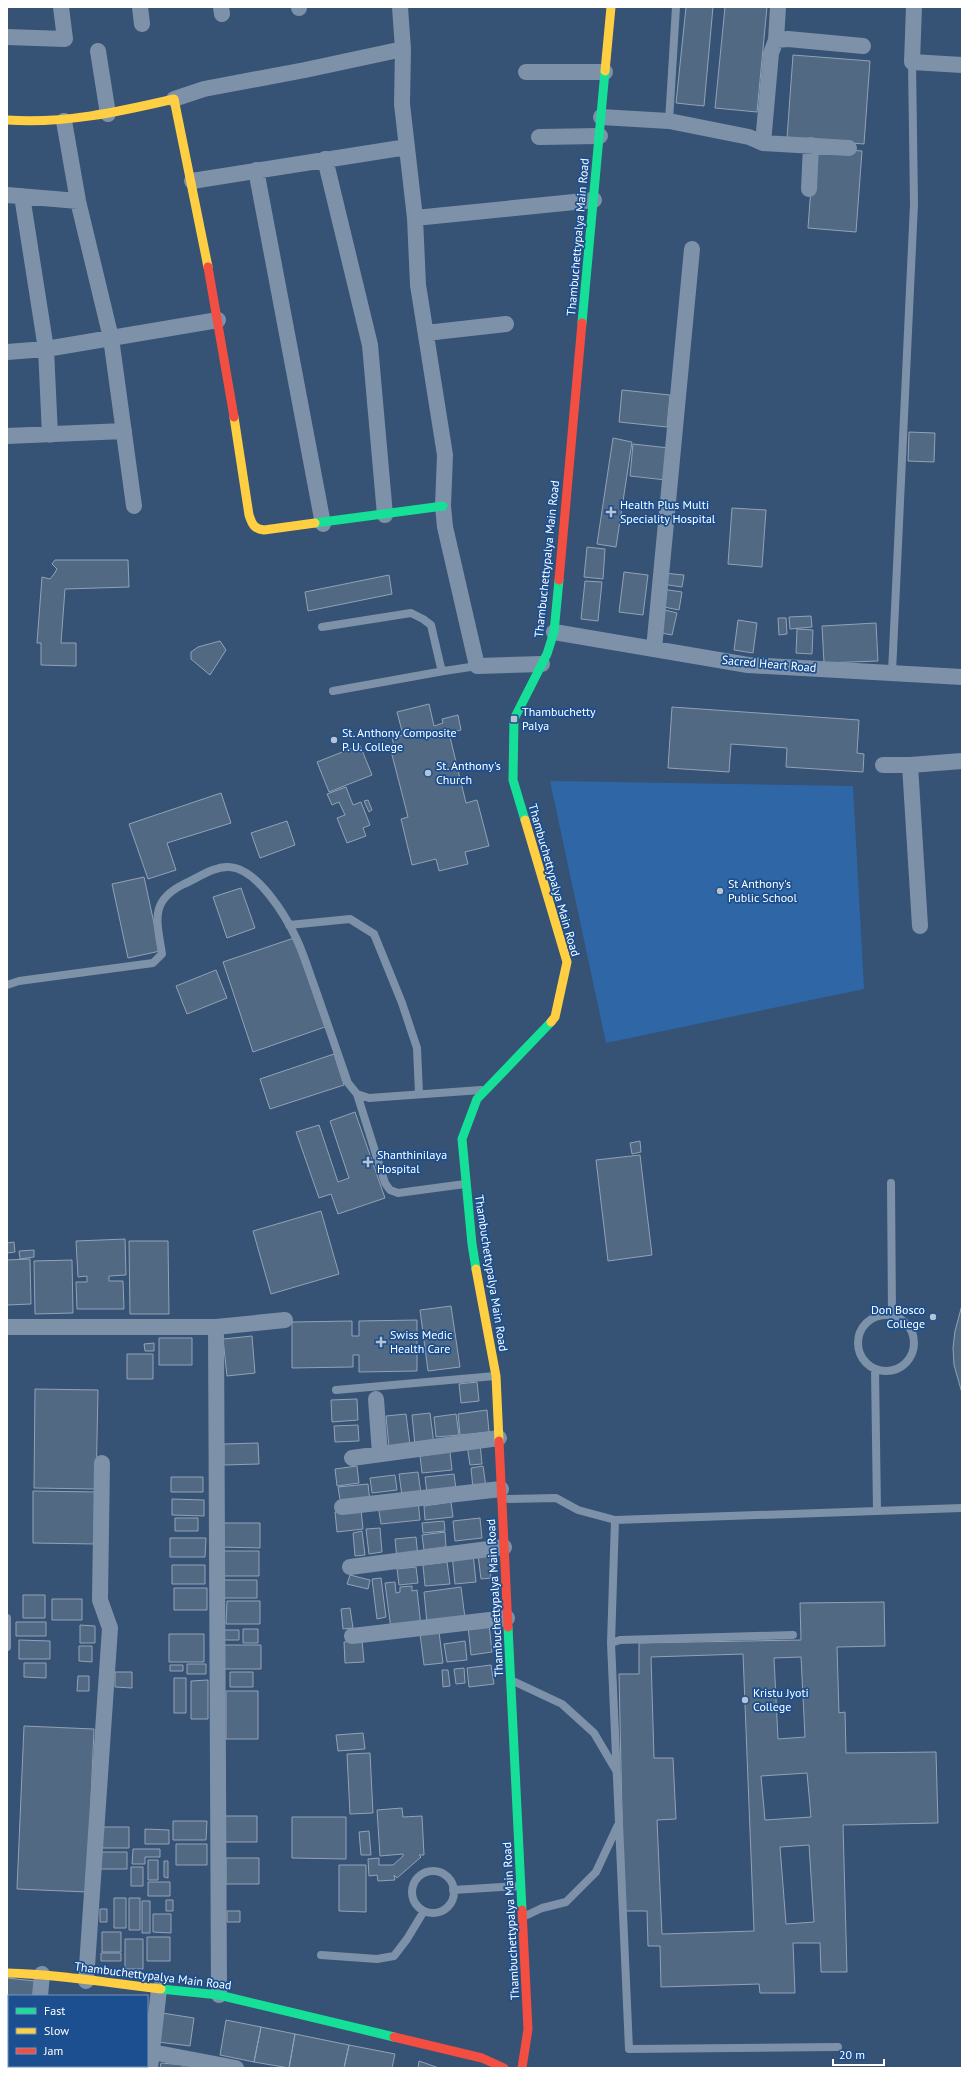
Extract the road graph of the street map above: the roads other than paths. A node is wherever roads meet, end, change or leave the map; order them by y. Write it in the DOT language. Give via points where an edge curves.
graph roads {
  1 [pos="62,7"];
  2 [pos="140,7"];
  3 [pos="400,7"];
  4 [pos="611,7"];
  5 [pos="676,7"];
  6 [pos="778,7"];
  7 [pos="914,7"];
  8 [pos="142,24"];
  9 [pos="7,37"];
  10 [pos="776,40"];
  11 [pos="863,46"];
  12 [pos="403,50"];
  13 [pos="98,51"];
  14 [pos="912,62"];
  15 [pos="962,65"];
  16 [pos="526,72"];
  17 [pos="606,72"];
  18 [pos="174,99"];
  19 [pos="108,114"];
  20 [pos="601,117"];
  21 [pos="7,120"];
  22 [pos="64,121"];
  23 [pos="669,121"];
  24 [pos="600,136"];
  25 [pos="539,137"];
  26 [pos="762,143"];
  27 [pos="811,145"];
  28 [pos="407,147"];
  29 [pos="849,148"];
  30 [pos="325,159"];
  31 [pos="256,170"];
  32 [pos="192,181"];
  33 [pos="809,189"];
  34 [pos="14,195"];
  35 [pos="594,200"];
  36 [pos="78,201"];
  37 [pos="415,218"];
  38 [pos="692,249"];
  39 [pos="218,320"];
  40 [pos="506,324"];
  41 [pos="426,333"];
  42 [pos="111,338"];
  43 [pos="46,349"];
  44 [pos="7,352"];
  45 [pos="124,431"];
  46 [pos="50,435"];
  47 [pos="7,436"];
  48 [pos="134,506"];
  49 [pos="443,506"];
  50 [pos="385,515"];
  51 [pos="323,524"];
  52 [pos="322,627"];
  53 [pos="554,632"];
  54 [pos="654,649"];
  55 [pos="542,664"];
  56 [pos="477,666"];
  57 [pos="444,671"];
  58 [pos="892,672"];
  59 [pos="962,677"];
  60 [pos="333,691"];
  61 [pos="962,761"];
  62 [pos="883,765"];
  63 [pos="910,765"];
  64 [pos="290,925"];
  65 [pos="920,926"];
  66 [pos="7,985"];
  67 [pos="486,1090"];
  68 [pos="357,1094"];
  69 [pos="420,1094"];
  70 [pos="891,1183"];
  71 [pos="465,1184"];
  72 [pos="892,1315"];
  73 [pos="285,1320"];
  74 [pos="7,1327"];
  75 [pos="216,1327"];
  76 [pos="875,1369"];
  77 [pos="496,1376"];
  78 [pos="336,1390"];
  79 [pos="376,1399"];
  80 [pos="499,1438"];
  81 [pos="380,1454"];
  82 [pos="352,1458"];
  83 [pos="102,1463"];
  84 [pos="502,1494"];
  85 [pos="342,1507"];
  86 [pos="962,1508"];
  87 [pos="877,1511"];
  88 [pos="615,1520"];
  89 [pos="504,1547"];
  90 [pos="350,1567"];
  91 [pos="8,1618"];
  92 [pos="507,1618"];
  93 [pos="793,1635"];
  94 [pos="352,1636"];
  95 [pos="611,1643"];
  96 [pos="7,1647"];
  97 [pos="510,1679"];
  98 [pos="617,1773"];
  99 [pos="619,1822"];
  100 [pos="521,1886"];
  101 [pos="453,1890"];
  102 [pos="424,1911"];
  103 [pos="522,1917"];
  104 [pos="321,1956"];
  105 [pos="7,1973"];
  106 [pos="42,1974"];
  107 [pos="86,1981"];
  108 [pos="159,1989"];
  109 [pos="40,1995"];
  110 [pos="219,1995"];
  111 [pos="838,2047"];
  112 [pos="151,2060"];
  113 [pos="236,2068"];
  114 [pos="504,2068"];
  115 [pos="522,2068"];
  1 -- 9 [label="street" via="65,39"];
  2 -- 8 [label="street"];
  3 -- 12 [label="street"];
  4 -- 17 [label="main road, Thambuchettypalya Main Road"];
  5 -- 23 [label="lane"];
  6 -- 10 [label="street"];
  7 -- 14 [label="street"];
  10 -- 11 [label="street"];
  10 -- 26 [label="street" via="771,53"];
  12 -- 18 [label="street" via="204,89"];
  12 -- 28 [label="street" via="402,104"];
  13 -- 19 [label="street"];
  14 -- 15 [label="street"];
  14 -- 58 [label="lane" via="914,204"];
  16 -- 17 [label="street"];
  17 -- 20 [label="main road, Thambuchettypalya Main Road"];
  18 -- 19 [label="main road"];
  18 -- 32 [label="main road"];
  19 -- 22 [label="main road"];
  20 -- 23 [label="street"];
  20 -- 24 [label="main road, Thambuchettypalya Main Road"];
  21 -- 22 [label="main road"];
  22 -- 36 [label="street"];
  23 -- 26 [label="street" via="749,137"];
  24 -- 25 [label="street"];
  24 -- 35 [label="main road, Thambuchettypalya Main Road"];
  26 -- 27 [label="street"];
  27 -- 29 [label="street"];
  27 -- 33 [label="street"];
  28 -- 30 [label="street"];
  28 -- 37 [label="street"];
  30 -- 31 [label="street"];
  30 -- 50 [label="street" via="370,345"];
  31 -- 32 [label="street"];
  31 -- 51 [label="street"];
  32 -- 39 [label="main road"];
  34 -- 36 [label="street"];
  34 -- 43 [label="street"];
  35 -- 37 [label="street"];
  35 -- 53 [label="main road, Thambuchettypalya Main Road"];
  36 -- 42 [label="street"];
  37 -- 41 [label="street" via="418,285"];
  38 -- 54 [label="street"];
  39 -- 42 [label="street"];
  39 -- 51 [label="main road" via="252,524 257,529 264,530"];
  40 -- 41 [label="street"];
  41 -- 49 [label="street" via="445,455"];
  42 -- 43 [label="street"];
  42 -- 45 [label="street"];
  43 -- 44 [label="street"];
  43 -- 46 [label="street"];
  45 -- 46 [label="street"];
  45 -- 48 [label="street"];
  46 -- 47 [label="street"];
  49 -- 50 [label="main road"];
  49 -- 56 [label="street" via="445,527"];
  50 -- 51 [label="main road"];
  52 -- 57 [label="lane" via="411,614 418,616 431,625 440,668"];
  53 -- 54 [label="street, Sacred Heart Road"];
  53 -- 55 [label="main road, Thambuchettypalya Main Road"];
  54 -- 58 [label="street, Sacred Heart Road" via="748,665"];
  55 -- 56 [label="street"];
  55 -- 67 [label="main road, Thambuchettypalya Main Road" via="514,719 513,780 567,962 555,1017"];
  56 -- 57 [label="lane"];
  57 -- 60 [label="lane"];
  58 -- 59 [label="street, Sacred Heart Road"];
  61 -- 63 [label="street"];
  62 -- 63 [label="street"];
  63 -- 65 [label="street"];
  64 -- 66 [label="lane" via="254,877 242,870 219,868 171,891 162,900 157,911 157,921 162,954 153,963 19,981"];
  64 -- 68 [label="lane" via="348,1083"];
  64 -- 69 [label="lane" via="350,919 374,934 417,1048"];
  67 -- 69 [label="lane"];
  67 -- 71 [label="main road, Thambuchettypalya Main Road" via="477,1099 462,1139"];
  68 -- 69 [label="lane" via="369,1098"];
  68 -- 71 [label="lane" via="385,1183 390,1190 398,1193"];
  70 -- 72 [label="lane"];
  71 -- 77 [label="main road, Thambuchettypalya Main Road" via="472,1244"];
  72 -- 76 [label="lane" via="874,1318 867,1323 859,1339 858,1348 862,1356"];
  72 -- 76 [label="lane" via="904,1322 913,1333 913,1352 902,1367 884,1372"];
  73 -- 75 [label="street"];
  74 -- 75 [label="street"];
  75 -- 110 [label="street"];
  76 -- 87 [label="lane"];
  77 -- 78 [label="lane"];
  77 -- 80 [label="main road, Thambuchettypalya Main Road"];
  79 -- 81 [label="street"];
  80 -- 81 [label="street"];
  80 -- 84 [label="main road, Thambuchettypalya Main Road"];
  81 -- 82 [label="street"];
  83 -- 107 [label="street" via="100,1600 110,1628"];
  84 -- 85 [label="street"];
  84 -- 88 [label="lane" via="556,1498 578,1510"];
  84 -- 89 [label="main road, Thambuchettypalya Main Road"];
  86 -- 87 [label="lane"];
  87 -- 88 [label="lane"];
  88 -- 95 [label="lane"];
  89 -- 90 [label="street"];
  89 -- 92 [label="main road, Thambuchettypalya Main Road"];
  91 -- 96 [label="lane"];
  92 -- 94 [label="street"];
  92 -- 97 [label="main road, Thambuchettypalya Main Road"];
  93 -- 95 [label="lane" via="620,1640"];
  95 -- 98 [label="lane"];
  97 -- 98 [label="lane" via="562,1704 594,1733"];
  97 -- 100 [label="main road, Thambuchettypalya Main Road"];
  98 -- 99 [label="lane"];
  99 -- 103 [label="lane" via="596,1872 566,1902 542,1908"];
  99 -- 111 [label="lane" via="629,2050"];
  100 -- 101 [label="lane"];
  100 -- 103 [label="main road, Thambuchettypalya Main Road"];
  101 -- 102 [label="lane" via="450,1903 445,1908 438,1912"];
  101 -- 102 [label="lane" via="443,1873 430,1871 418,1876 412,1888 412,1895 418,1907"];
  102 -- 104 [label="lane" via="394,1956 377,1959"];
  103 -- 115 [label="main road, Thambuchettypalya Main Road" via="528,2028"];
  105 -- 106 [label="main road, Thambuchettypalya Main Road"];
  106 -- 107 [label="main road, Thambuchettypalya Main Road"];
  106 -- 109 [label="street"];
  107 -- 108 [label="main road, Thambuchettypalya Main Road"];
  108 -- 110 [label="main road, Thambuchettypalya Main Road"];
  108 -- 112 [label="street"];
  110 -- 114 [label="main road, Thambuchettypalya Main Road" via="482,2058"];
  112 -- 113 [label="street"];
}
